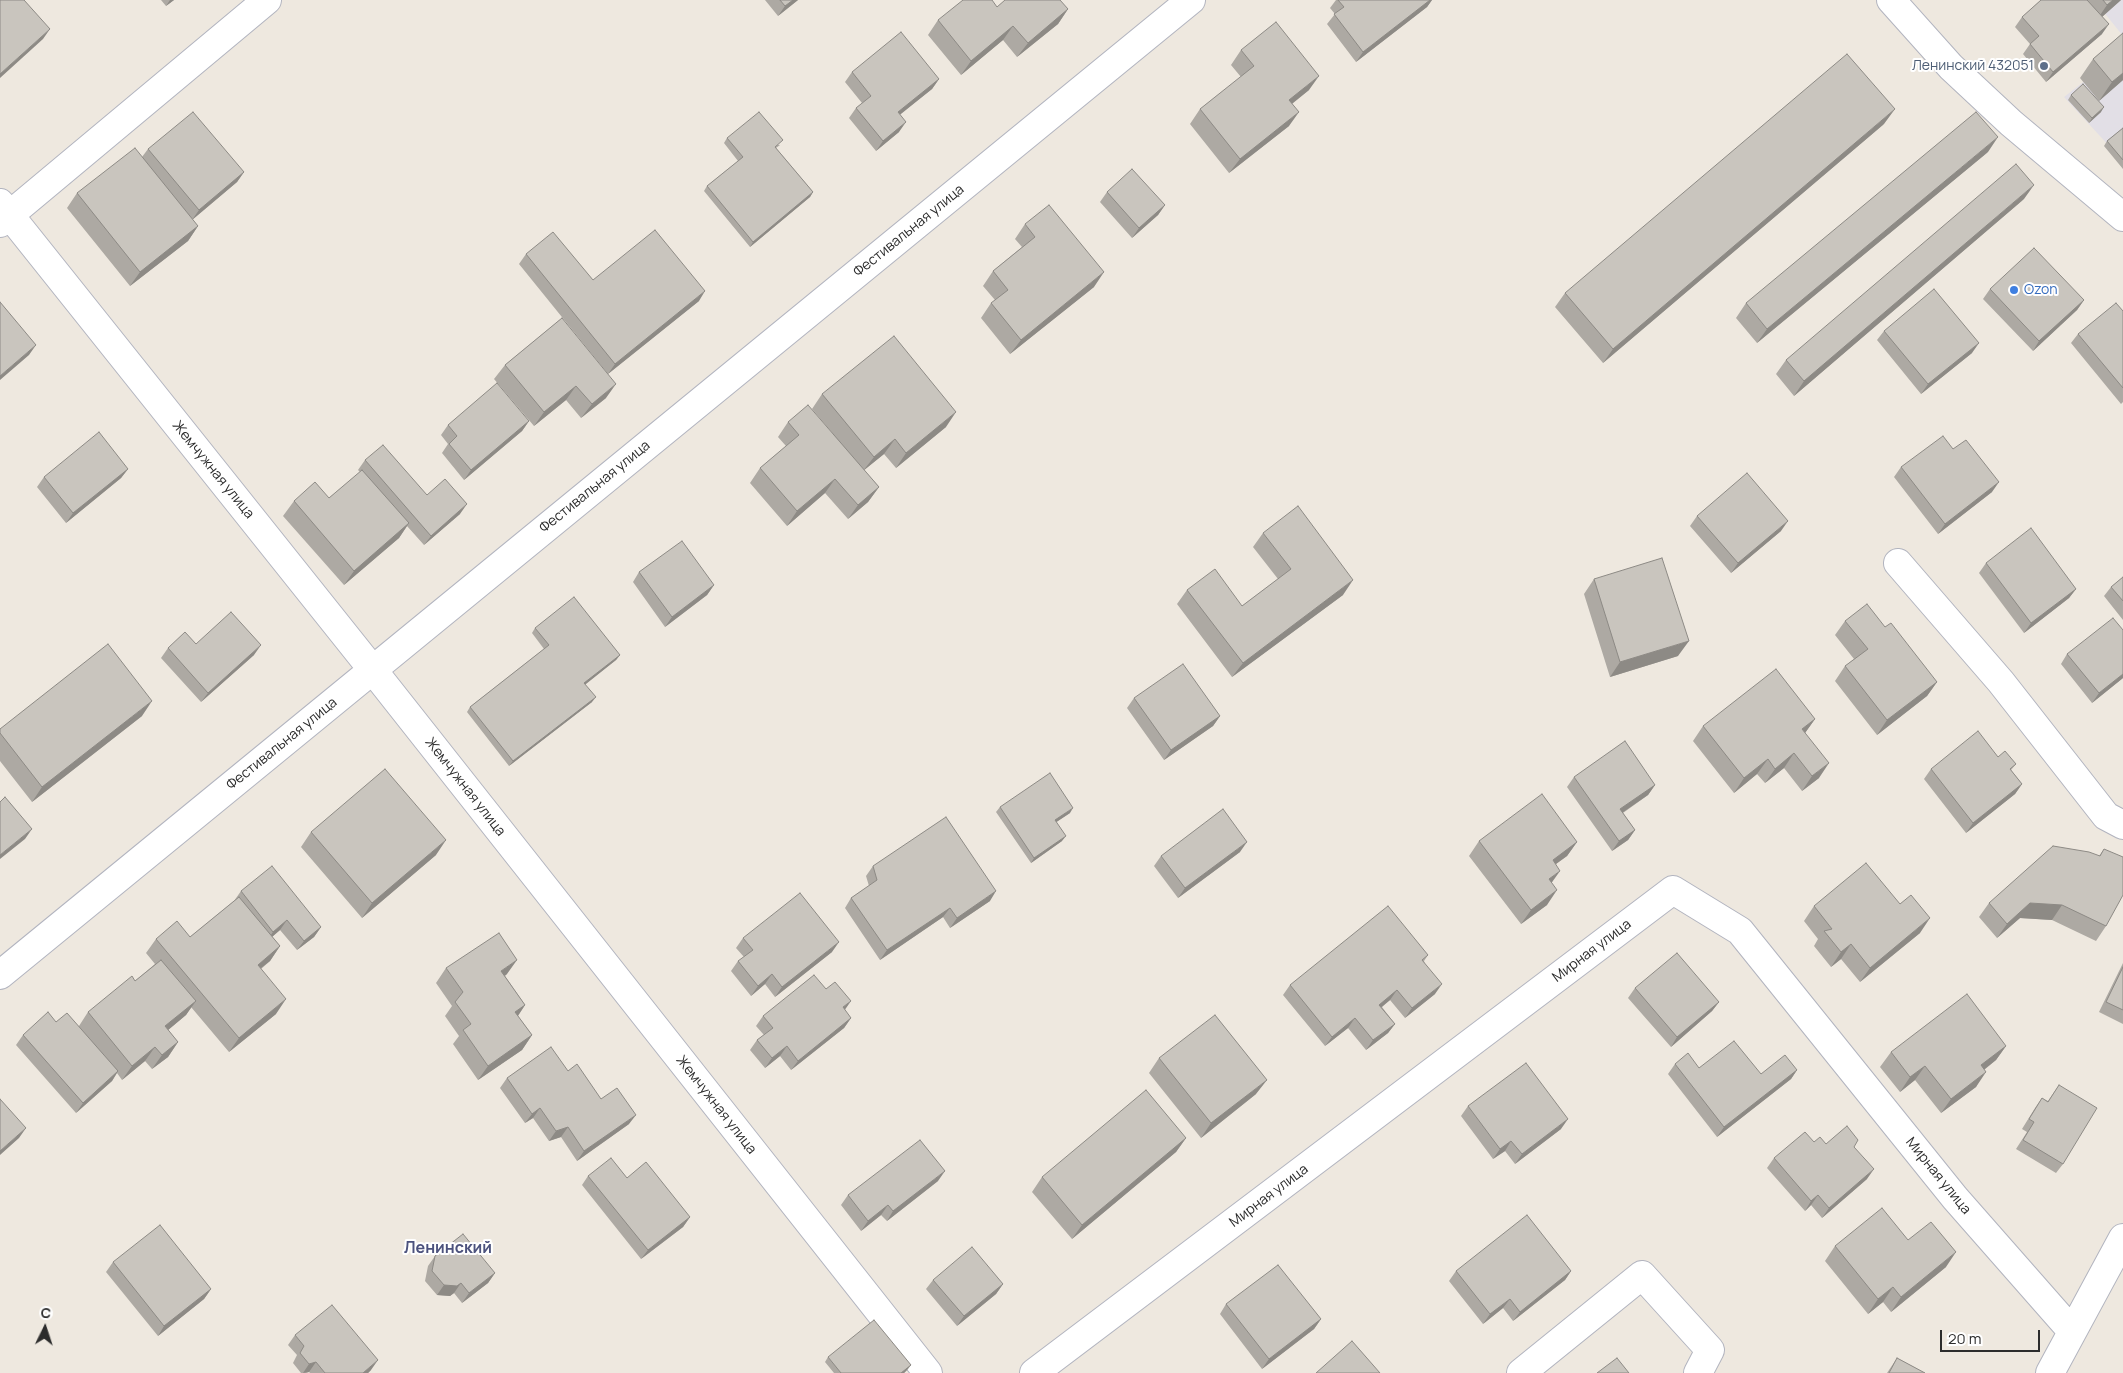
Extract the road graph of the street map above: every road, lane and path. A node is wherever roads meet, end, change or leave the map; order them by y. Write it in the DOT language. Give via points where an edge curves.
graph roads {
  1 [pos="267,0"];
  2 [pos="1192,0"];
  3 [pos="1891,0"];
  4 [pos="3,213"];
  5 [pos="2123,217"];
  6 [pos="1898,563"];
  7 [pos="372,669"];
  8 [pos="2123,825"];
  9 [pos="0,975"];
  10 [pos="2123,1238"];
  11 [pos="2071,1330"];
  12 [pos="928,1373"];
  13 [pos="1034,1373"];
  14 [pos="1522,1373"];
  15 [pos="1698,1373"];
  16 [pos="2050,1373"];
  1 -- 4 [label="street"];
  2 -- 7 [label="street, Фестивальная улица"];
  3 -- 5 [label="street" via="1951,67 2011,123"];
  4 -- 7 [label="street, Жемчужная улица"];
  6 -- 8 [label="street" via="2001,682 2106,816"];
  7 -- 9 [label="street, Фестивальная улица"];
  7 -- 12 [label="street, Жемчужная улица"];
  10 -- 11 [label="street"];
  11 -- 13 [label="street, Мирная улица" via="1955,1198 1740,931 1673,890"];
  11 -- 16 [label="street"];
  14 -- 15 [label="street" via="1642,1275 1710,1350"];
}
